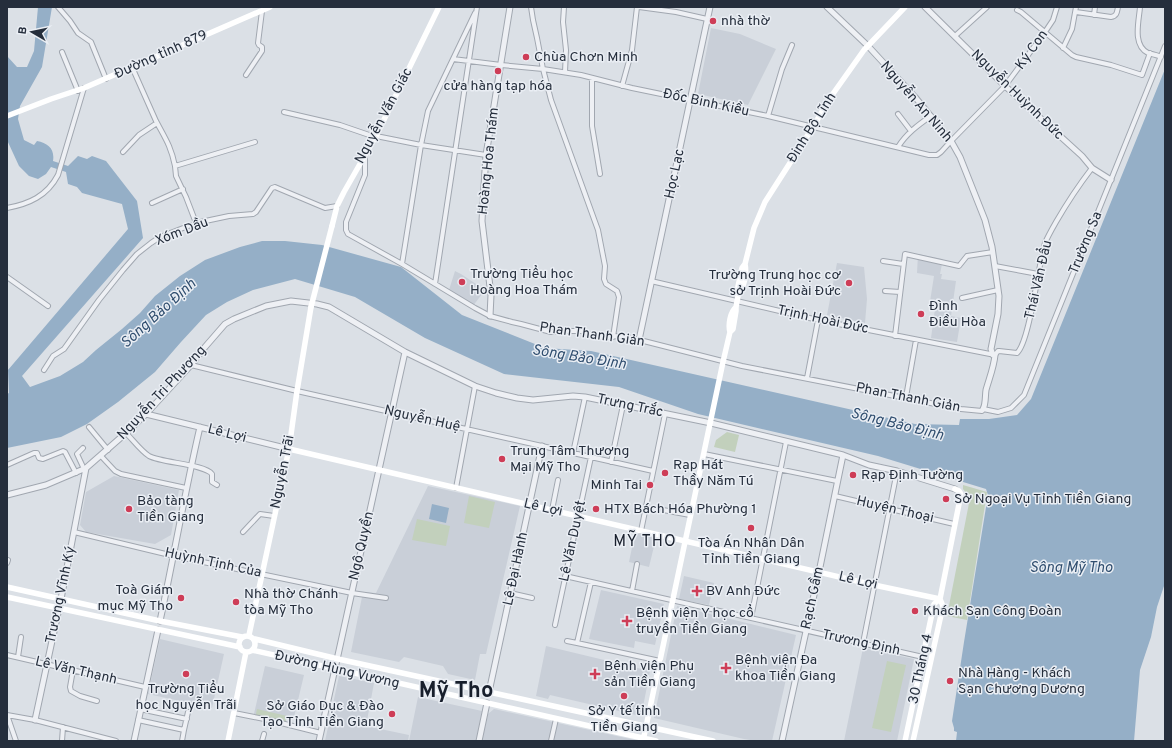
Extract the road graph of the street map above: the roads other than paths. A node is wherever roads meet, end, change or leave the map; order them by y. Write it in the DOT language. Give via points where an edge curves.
graph roads {
  1 [pos="58,7"];
  2 [pos="439,7"];
  3 [pos="510,7"];
  4 [pos="531,7"];
  5 [pos="564,7"];
  6 [pos="638,7"];
  7 [pos="710,7"];
  8 [pos="827,7"];
  9 [pos="905,7"];
  10 [pos="925,7"];
  11 [pos="987,7"];
  12 [pos="1057,7"];
  13 [pos="1076,7"];
  14 [pos="1095,7"];
  15 [pos="1118,7"];
  16 [pos="1140,7"];
  17 [pos="477,8"];
  18 [pos="266,9"];
  19 [pos="1017,10"];
  20 [pos="1076,12"];
  21 [pos="1094,15"];
  22 [pos="707,19"];
  23 [pos="1045,32"];
  24 [pos="955,36"];
  25 [pos="792,45"];
  26 [pos="868,46"];
  27 [pos="1165,46"];
  28 [pos="1063,48"];
  29 [pos="62,52"];
  30 [pos="1150,53"];
  31 [pos="1161,57"];
  32 [pos="453,59"];
  33 [pos="469,61"];
  34 [pos="501,65"];
  35 [pos="132,67"];
  36 [pos="543,69"];
  37 [pos="565,72"];
  38 [pos="246,75"];
  39 [pos="592,78"];
  40 [pos="106,79"];
  41 [pos="622,86"];
  42 [pos="1005,86"];
  43 [pos="84,88"];
  44 [pos="78,90"];
  45 [pos="690,99"];
  46 [pos="284,112"];
  47 [pos="898,114"];
  48 [pos="7,116"];
  49 [pos="768,116"];
  50 [pos="931,116"];
  51 [pos="157,123"];
  52 [pos="813,127"];
  53 [pos="911,131"];
  54 [pos="376,136"];
  55 [pos="951,140"];
  56 [pos="255,142"];
  57 [pos="421,145"];
  58 [pos="898,147"];
  59 [pos="455,151"];
  60 [pos="123,152"];
  61 [pos="365,154"];
  62 [pos="486,155"];
  63 [pos="174,166"];
  64 [pos="1092,168"];
  65 [pos="600,174"];
  66 [pos="1111,180"];
  67 [pos="183,189"];
  68 [pos="152,203"];
  69 [pos="337,206"];
  70 [pos="7,208"];
  71 [pos="196,223"];
  72 [pos="993,252"];
  73 [pos="883,261"];
  74 [pos="402,264"];
  75 [pos="903,264"];
  76 [pos="995,266"];
  77 [pos="1038,274"];
  78 [pos="7,277"];
  79 [pos="651,281"];
  80 [pos="434,284"];
  81 [pos="998,290"];
  82 [pos="885,291"];
  83 [pos="900,292"];
  84 [pos="962,298"];
  85 [pos="737,301"];
  86 [pos="317,304"];
  87 [pos="48,306"];
  88 [pos="311,308"];
  89 [pos="490,316"];
  90 [pos="818,320"];
  91 [pos="895,336"];
  92 [pos="613,337"];
  93 [pos="639,340"];
  94 [pos="916,340"];
  95 [pos="405,352"];
  96 [pos="994,355"];
  97 [pos="723,362"];
  98 [pos="191,365"];
  99 [pos="44,370"];
  100 [pos="807,378"];
  101 [pos="475,386"];
  102 [pos="297,391"];
  103 [pos="585,397"];
  104 [pos="906,397"];
  105 [pos="623,405"];
  106 [pos="984,409"];
  107 [pos="392,413"];
  108 [pos="146,414"];
  109 [pos="665,414"];
  110 [pos="711,421"];
  111 [pos="89,427"];
  112 [pos="200,427"];
  113 [pos="466,429"];
  114 [pos="126,434"];
  115 [pos="786,442"];
  116 [pos="542,446"];
  117 [pos="83,448"];
  118 [pos="289,449"];
  119 [pos="108,450"];
  120 [pos="573,453"];
  121 [pos="704,454"];
  122 [pos="843,455"];
  123 [pos="101,456"];
  124 [pos="591,457"];
  125 [pos="611,462"];
  126 [pos="7,465"];
  127 [pos="191,466"];
  128 [pos="85,469"];
  129 [pos="379,470"];
  130 [pos="781,470"];
  131 [pos="653,471"];
  132 [pos="897,471"];
  133 [pos="76,473"];
  134 [pos="558,480"];
  135 [pos="838,481"];
  136 [pos="216,485"];
  137 [pos="186,488"];
  138 [pos="456,488"];
  139 [pos="955,489"];
  140 [pos="7,495"];
  141 [pos="835,496"];
  142 [pos="530,505"];
  143 [pos="890,508"];
  144 [pos="552,510"];
  145 [pos="663,510"];
  146 [pos="690,515"];
  147 [pos="274,516"];
  148 [pos="578,516"];
  149 [pos="954,524"];
  150 [pos="641,531"];
  151 [pos="74,532"];
  152 [pos="243,532"];
  153 [pos="685,541"];
  154 [pos="174,556"];
  155 [pos="763,559"];
  156 [pos="637,564"];
  157 [pos="819,572"];
  158 [pos="263,574"];
  159 [pos="565,576"];
  160 [pos="590,582"];
  161 [pos="874,585"];
  162 [pos="7,587"];
  163 [pos="632,591"];
  164 [pos="352,593"];
  165 [pos="510,593"];
  166 [pos="7,597"];
  167 [pos="386,598"];
  168 [pos="532,598"];
  169 [pos="61,599"];
  170 [pos="940,599"];
  171 [pos="672,600"];
  172 [pos="59,609"];
  173 [pos="751,618"];
  174 [pos="160,621"];
  175 [pos="555,624"];
  176 [pos="158,630"];
  177 [pos="806,631"];
  178 [pos="249,635"];
  179 [pos="21,637"];
  180 [pos="242,637"];
  181 [pos="255,639"];
  182 [pos="567,641"];
  183 [pos="577,643"];
  184 [pos="863,643"];
  185 [pos="240,648"];
  186 [pos="249,651"];
  187 [pos="7,655"];
  188 [pos="18,657"];
  189 [pos="923,657"];
  190 [pos="932,658"];
  191 [pos="338,659"];
  192 [pos="660,661"];
  193 [pos="47,664"];
  194 [pos="73,670"];
  195 [pos="336,670"];
  196 [pos="145,687"];
  197 [pos="489,692"];
  198 [pos="97,701"];
  199 [pos="487,703"];
  200 [pos="140,709"];
  201 [pos="188,712"];
  202 [pos="577,712"];
  203 [pos="234,713"];
  204 [pos="7,715"];
  205 [pos="187,719"];
  206 [pos="556,719"];
  207 [pos="35,720"];
  208 [pos="138,720"];
  209 [pos="574,723"];
  210 [pos="646,726"];
  211 [pos="63,728"];
  212 [pos="184,730"];
  213 [pos="321,733"];
  214 [pos="264,734"];
  215 [pos="693,739"];
  216 [pos="643,740"];
  217 [pos="16,741"];
  218 [pos="62,741"];
  219 [pos="116,741"];
  220 [pos="134,741"];
  221 [pos="182,741"];
  222 [pos="228,741"];
  223 [pos="262,741"];
  224 [pos="319,741"];
  225 [pos="479,741"];
  226 [pos="551,741"];
  227 [pos="656,741"];
  228 [pos="713,741"];
  229 [pos="782,741"];
  230 [pos="905,741"];
  231 [pos="913,741"];
  1 -- 40 [label="street" via="78,33 91,42"];
  2 -- 54 [label="main road, Nguyễn Văn Giác"];
  3 -- 34 [label="street, Hoàng Hoa Thám"];
  4 -- 36 [label="street"];
  5 -- 37 [label="street"];
  6 -- 22 [label="street"];
  6 -- 41 [label="street" via="632,50"];
  7 -- 22 [label="street, Học Lạc"];
  8 -- 26 [label="street, Nguyễn An Ninh"];
  9 -- 26 [label="main road, Đinh Bộ Lĩnh"];
  10 -- 24 [label="street, Nguyễn Huỳnh Đức"];
  11 -- 24 [label="street"];
  12 -- 23 [label="street, Ký Con" via="1053,20"];
  13 -- 20 [label="street"];
  14 -- 21 [label="street"];
  15 -- 21 [label="street" via="1117,13 1111,18"];
  16 -- 30 [label="street" via="1139,42 1142,48"];
  17 -- 32 [label="street"];
  17 -- 33 [label="street"];
  18 -- 35 [label="main road, Đường tỉnh 879"];
  18 -- 38 [label="street" via="258,43 262,51"];
  19 -- 23 [label="street"];
  20 -- 21 [label="street"];
  20 -- 28 [label="street" via="1072,29"];
  22 -- 45 [label="street, Học Lạc"];
  23 -- 28 [label="street"];
  23 -- 42 [label="street, Ký Con"];
  24 -- 42 [label="street, Nguyễn Huỳnh Đức"];
  25 -- 49 [label="street"];
  26 -- 50 [label="street, Nguyễn An Ninh"];
  26 -- 52 [label="main road, Đinh Bộ Lĩnh" via="830,98"];
  27 -- 31 [label="street, Trường Sa"];
  28 -- 30 [label="street" via="1076,57 1142,75"];
  29 -- 44 [label="street"];
  30 -- 31 [label="street"];
  31 -- 66 [label="street, Trường Sa"];
  32 -- 33 [label="street, Đốc Binh Kiều"];
  32 -- 57 [label="street" via="428,111"];
  33 -- 34 [label="street, Đốc Binh Kiều"];
  33 -- 59 [label="street"];
  34 -- 36 [label="street, Đốc Binh Kiều"];
  34 -- 62 [label="street, Hoàng Hoa Thám"];
  35 -- 40 [label="main road, Đường tỉnh 879"];
  35 -- 51 [label="street"];
  36 -- 37 [label="street, Đốc Binh Kiều"];
  36 -- 92 [label="street" via="551,100 598,230 605,266 604,279 606,284 619,293"];
  37 -- 39 [label="street, Đốc Binh Kiều"];
  39 -- 41 [label="street, Đốc Binh Kiều"];
  39 -- 65 [label="street" via="592,126"];
  40 -- 43 [label="main road, Đường tỉnh 879"];
  41 -- 45 [label="street, Đốc Binh Kiều"];
  42 -- 55 [label="street, Ký Con"];
  42 -- 64 [label="street, Nguyễn Huỳnh Đức"];
  43 -- 44 [label="main road, Đường tỉnh 879"];
  43 -- 70 [label="street" via="53,184 47,191 22,205"];
  44 -- 48 [label="main road, Đường tỉnh 879"];
  45 -- 49 [label="street, Đốc Binh Kiều"];
  45 -- 79 [label="street, Học Lạc"];
  46 -- 54 [label="street"];
  47 -- 53 [label="street"];
  49 -- 52 [label="street, Đốc Binh Kiều"];
  50 -- 53 [label="street"];
  50 -- 55 [label="street, Nguyễn An Ninh"];
  51 -- 60 [label="street" via="139,135"];
  51 -- 63 [label="street" via="170,147"];
  52 -- 58 [label="street, Đốc Binh Kiều"];
  52 -- 85 [label="main road, Đinh Bộ Lĩnh" via="765,202 754,228"];
  53 -- 58 [label="street"];
  54 -- 57 [label="street"];
  54 -- 61 [label="main road, Nguyễn Văn Giác"];
  55 -- 58 [label="street, Đốc Binh Kiều" via="937,155"];
  55 -- 72 [label="street, Nguyễn An Ninh" via="985,220"];
  56 -- 63 [label="street"];
  57 -- 59 [label="street"];
  57 -- 74 [label="street"];
  59 -- 62 [label="street"];
  59 -- 80 [label="street"];
  61 -- 69 [label="main road, Nguyễn Văn Giác"];
  61 -- 74 [label="street, Phan Thanh Giản" via="365,176 346,222 346,230 348,234"];
  62 -- 89 [label="street, Hoàng Hoa Thám" via="482,221 491,295"];
  63 -- 67 [label="street"];
  64 -- 66 [label="street, Nguyễn Huỳnh Đức"];
  64 -- 77 [label="street, Thái Văn Đẩu" via="1050,232"];
  66 -- 106 [label="street, Trường Sa" via="1024,395 1011,408 998,412"];
  67 -- 68 [label="street"];
  67 -- 71 [label="street"];
  69 -- 71 [label="street, Xóm Dầu" via="325,208 275,187 253,214"];
  69 -- 88 [label="main road, Nguyễn Văn Giác, bridge"];
  71 -- 99 [label="street, Xóm Dầu" via="160,237 137,254 99,300 64,349 53,356"];
  72 -- 75 [label="street" via="967,256 959,266 905,254"];
  72 -- 76 [label="street, Nguyễn An Ninh"];
  73 -- 75 [label="street"];
  74 -- 80 [label="street, Phan Thanh Giản"];
  75 -- 83 [label="street"];
  76 -- 77 [label="street"];
  76 -- 81 [label="street, Nguyễn An Ninh"];
  77 -- 96 [label="street, Thái Văn Đẩu" via="1029,324 1019,351 998,351"];
  78 -- 87 [label="street"];
  79 -- 85 [label="street, Trịnh Hoài Đức"];
  79 -- 93 [label="street, Học Lạc"];
  80 -- 89 [label="street, Phan Thanh Giản"];
  81 -- 84 [label="street"];
  81 -- 96 [label="street, Nguyễn An Ninh" via="998,314 991,349"];
  82 -- 83 [label="street"];
  83 -- 91 [label="street"];
  85 -- 90 [label="street, Trịnh Hoài Đức"];
  85 -- 97 [label="main road, Đinh Bộ Lĩnh" via="733,329 730,332"];
  86 -- 95 [label="street, Trưng Trắc" via="329,307"];
  86 -- 98 [label="street, Nguyễn Tri Phương" via="291,301 266,306 234,319 225,324"];
  88 -- 102 [label="main road, Nguyễn Trãi"];
  89 -- 92 [label="street, Phan Thanh Giản" via="551,332 581,332 600,337"];
  90 -- 91 [label="street, Trịnh Hoài Đức"];
  90 -- 100 [label="street"];
  91 -- 94 [label="street, Trịnh Hoài Đức"];
  92 -- 93 [label="street, Phan Thanh Giản" via="624,336"];
  93 -- 97 [label="street, Phan Thanh Giản"];
  94 -- 96 [label="street, Trịnh Hoài Đức"];
  94 -- 104 [label="street"];
  95 -- 101 [label="street, Trưng Trắc"];
  95 -- 107 [label="street, Ngô Quyền"];
  96 -- 106 [label="street, Nguyễn An Ninh" via="995,362 986,390"];
  97 -- 100 [label="street, Phan Thanh Giản"];
  97 -- 110 [label="main road, Đinh Bộ Lĩnh"];
  98 -- 102 [label="street, Nguyễn Huệ"];
  98 -- 108 [label="street, Nguyễn Tri Phương"];
  100 -- 104 [label="street, Phan Thanh Giản"];
  101 -- 103 [label="street, Trưng Trắc" via="533,400"];
  101 -- 113 [label="street"];
  102 -- 107 [label="street, Nguyễn Huệ"];
  102 -- 118 [label="main road, Nguyễn Trãi"];
  103 -- 105 [label="street, Trưng Trắc"];
  103 -- 120 [label="street"];
  104 -- 106 [label="street, Phan Thanh Giản" via="961,409"];
  105 -- 109 [label="street, Trưng Trắc"];
  105 -- 125 [label="street"];
  107 -- 113 [label="street, Nguyễn Huệ"];
  107 -- 129 [label="street, Ngô Quyền"];
  108 -- 112 [label="street, Lê Lợi"];
  108 -- 114 [label="street, Nguyễn Tri Phương"];
  109 -- 110 [label="street, Trưng Trắc"];
  109 -- 131 [label="street"];
  110 -- 115 [label="street, Trưng Trắc"];
  110 -- 121 [label="main road, Đinh Bộ Lĩnh"];
  111 -- 119 [label="street"];
  112 -- 118 [label="street, Lê Lợi"];
  112 -- 127 [label="street"];
  113 -- 116 [label="street, Nguyễn Huệ"];
  113 -- 138 [label="street"];
  114 -- 119 [label="street, Nguyễn Tri Phương"];
  114 -- 127 [label="street" via="149,456"];
  115 -- 122 [label="street, Trưng Trắc"];
  115 -- 130 [label="street"];
  116 -- 120 [label="street, Nguyễn Huệ"];
  116 -- 142 [label="street, Lê Đại Hành"];
  117 -- 128 [label="street" via="77,454"];
  118 -- 129 [label="main road, Lê Lợi"];
  118 -- 147 [label="main road, Nguyễn Trãi"];
  119 -- 123 [label="street, Nguyễn Tri Phương"];
  120 -- 124 [label="street, Nguyễn Huệ"];
  121 -- 130 [label="street"];
  121 -- 146 [label="main road, Đinh Bộ Lĩnh"];
  122 -- 132 [label="street, Trưng Trắc" via="870,466"];
  122 -- 135 [label="street, Rạch Gầm"];
  123 -- 128 [label="street, Nguyễn Tri Phương"];
  123 -- 137 [label="street" via="121,474"];
  124 -- 125 [label="street, Nguyễn Huệ"];
  124 -- 148 [label="street, Lê Văn Duyệt"];
  125 -- 131 [label="street, Nguyễn Huệ"];
  126 -- 133 [label="street" via="34,453 43,459 63,451"];
  127 -- 136 [label="street" via="211,473 212,482"];
  127 -- 137 [label="street"];
  128 -- 133 [label="street, Nguyễn Tri Phương"];
  128 -- 151 [label="street, Trương Vĩnh Ký"];
  129 -- 138 [label="main road, Lê Lợi"];
  129 -- 164 [label="street, Ngô Quyền"];
  130 -- 135 [label="street"];
  130 -- 155 [label="street"];
  131 -- 150 [label="street"];
  132 -- 139 [label="street, Trưng Trắc"];
  132 -- 143 [label="street"];
  133 -- 140 [label="street, Nguyễn Tri Phương" via="46,485"];
  134 -- 144 [label="street"];
  135 -- 141 [label="street, Rạch Gầm"];
  137 -- 154 [label="street"];
  138 -- 142 [label="main road, Lê Lợi"];
  139 -- 149 [label="main road, 30 Tháng 4" via="961,494"];
  141 -- 143 [label="street, Huyện Thoại"];
  141 -- 157 [label="street, Rạch Gầm"];
  142 -- 144 [label="main road, Lê Lợi"];
  142 -- 165 [label="street, Lê Đại Hành"];
  143 -- 149 [label="street, Huyện Thoại"];
  143 -- 161 [label="street"];
  144 -- 148 [label="main road, Lê Lợi"];
  145 -- 146 [label="street"];
  146 -- 153 [label="main road, Đinh Bộ Lĩnh"];
  147 -- 152 [label="street" via="260,514"];
  147 -- 158 [label="main road, Nguyễn Trãi"];
  148 -- 150 [label="main road, Lê Lợi"];
  148 -- 159 [label="street, Lê Văn Duyệt"];
  149 -- 170 [label="main road, 30 Tháng 4"];
  150 -- 153 [label="main road, Lê Lợi"];
  151 -- 154 [label="street, Huỳnh Tịnh Của"];
  151 -- 169 [label="street, Trương Vĩnh Ký"];
  153 -- 155 [label="main road, Lê Lợi"];
  153 -- 171 [label="main road, Đinh Bộ Lĩnh"];
  154 -- 158 [label="street, Huỳnh Tịnh Của"];
  154 -- 174 [label="street"];
  155 -- 157 [label="main road, Lê Lợi"];
  155 -- 173 [label="street"];
  156 -- 163 [label="street"];
  157 -- 161 [label="main road, Lê Lợi"];
  157 -- 177 [label="street, Rạch Gầm"];
  158 -- 164 [label="street, Huỳnh Tịnh Của"];
  158 -- 178 [label="main road, Nguyễn Trãi"];
  159 -- 160 [label="street, Trương Định"];
  159 -- 175 [label="street, Lê Văn Duyệt"];
  160 -- 163 [label="street, Trương Định"];
  160 -- 183 [label="street"];
  161 -- 170 [label="main road, Lê Lợi"];
  161 -- 184 [label="street"];
  162 -- 169 [label="main road"];
  163 -- 171 [label="street, Trương Định"];
  164 -- 167 [label="street, Huỳnh Tịnh Của"];
  164 -- 191 [label="street, Ngô Quyền"];
  165 -- 168 [label="street"];
  165 -- 197 [label="street, Lê Đại Hành"];
  166 -- 172 [label="main road"];
  169 -- 172 [label="street, Trương Vĩnh Ký"];
  169 -- 174 [label="main road"];
  170 -- 189 [label="main road, 30 Tháng 4" via="934,604"];
  170 -- 190 [label="main road, 30 Tháng 4" via="943,606"];
  171 -- 173 [label="street, Trương Định"];
  171 -- 192 [label="main road, Đinh Bộ Lĩnh"];
  172 -- 176 [label="main road"];
  172 -- 193 [label="street, Trương Vĩnh Ký"];
  173 -- 177 [label="street, Trương Định"];
  174 -- 180 [label="main road"];
  176 -- 185 [label="main road"];
  176 -- 196 [label="street"];
  177 -- 184 [label="street, Trương Định"];
  177 -- 229 [label="street, Rạch Gầm"];
  178 -- 180 [label="main road"];
  178 -- 181 [label="main road"];
  179 -- 188 [label="street"];
  180 -- 185 [label="main road" via="239,642"];
  181 -- 186 [label="main road" via="256,645"];
  181 -- 191 [label="main road, Đường Hùng Vương"];
  182 -- 183 [label="street"];
  183 -- 192 [label="street"];
  184 -- 189 [label="street, Trương Định"];
  185 -- 186 [label="main road"];
  186 -- 195 [label="main road, Đường Hùng Vương"];
  186 -- 203 [label="main road"];
  187 -- 188 [label="street, Lê Văn Thạnh"];
  188 -- 193 [label="street, Lê Văn Thạnh"];
  189 -- 190 [label="main road"];
  189 -- 230 [label="main road, 30 Tháng 4"];
  190 -- 231 [label="main road, 30 Tháng 4"];
  191 -- 195 [label="street, Ngô Quyền"];
  191 -- 197 [label="main road, Đường Hùng Vương"];
  192 -- 210 [label="main road, Đinh Bộ Lĩnh"];
  193 -- 194 [label="street, Lê Văn Thạnh"];
  193 -- 207 [label="street, Trương Vĩnh Ký"];
  194 -- 196 [label="street, Lê Văn Thạnh"];
  194 -- 198 [label="street" via="71,691"];
  195 -- 199 [label="main road, Đường Hùng Vương"];
  195 -- 213 [label="street, Ngô Quyền"];
  196 -- 200 [label="street"];
  197 -- 199 [label="main road"];
  197 -- 202 [label="main road, Đường Hùng Vương"];
  199 -- 206 [label="main road, Đường Hùng Vương"];
  199 -- 225 [label="street"];
  200 -- 205 [label="street"];
  200 -- 208 [label="street"];
  201 -- 205 [label="street"];
  202 -- 209 [label="main road"];
  202 -- 210 [label="main road, Đường Hùng Vương"];
  203 -- 213 [label="street"];
  203 -- 222 [label="main road"];
  204 -- 207 [label="street"];
  204 -- 217 [label="street"];
  205 -- 212 [label="street"];
  206 -- 209 [label="main road, Đường Hùng Vương"];
  206 -- 226 [label="street"];
  207 -- 211 [label="street"];
  208 -- 212 [label="street"];
  208 -- 220 [label="street"];
  209 -- 216 [label="main road, Đường Hùng Vương"];
  210 -- 215 [label="main road, Đường Hùng Vương"];
  210 -- 216 [label="main road, Đinh Bộ Lĩnh"];
  211 -- 218 [label="street"];
  211 -- 219 [label="street"];
  212 -- 221 [label="street"];
  213 -- 224 [label="street, Ngô Quyền"];
  214 -- 223 [label="street"];
  215 -- 228 [label="main road, Đường Hùng Vương"];
  216 -- 227 [label="main road, Đường Hùng Vương"];
}
